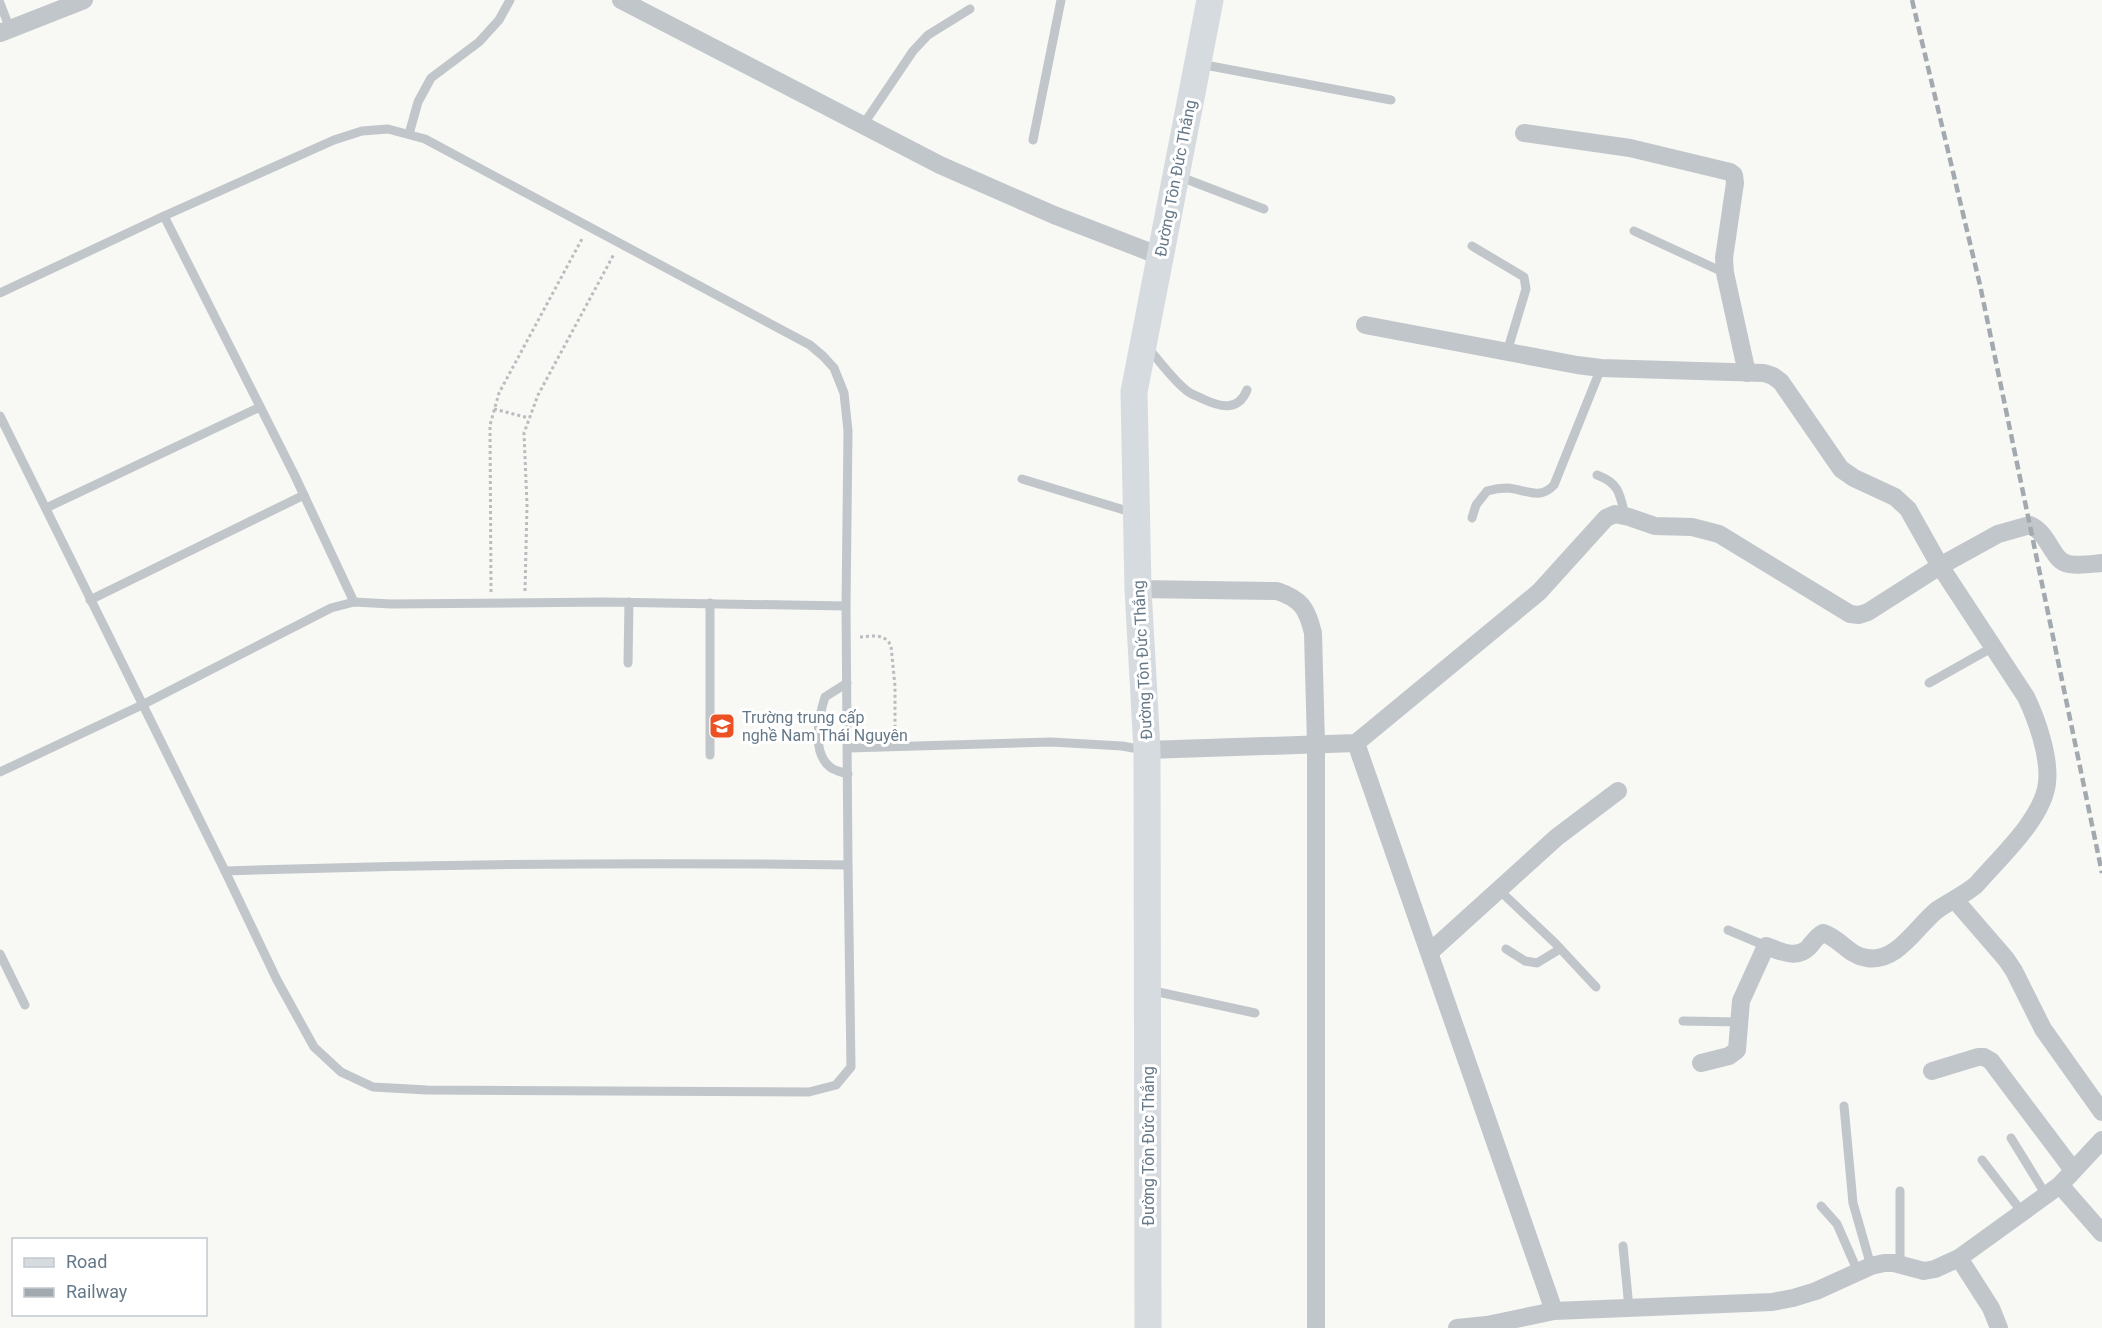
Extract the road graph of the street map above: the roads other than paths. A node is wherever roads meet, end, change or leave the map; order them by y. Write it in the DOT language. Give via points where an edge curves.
graph roads {
  1 [pos="84,0"];
  2 [pos="510,0"];
  3 [pos="621,0"];
  4 [pos="1061,0"];
  5 [pos="1210,0"];
  6 [pos="0,3"];
  7 [pos="970,9"];
  8 [pos="5,31"];
  9 [pos="1198,63"];
  10 [pos="1391,100"];
  11 [pos="863,125"];
  12 [pos="1524,133"];
  13 [pos="409,134"];
  14 [pos="1033,140"];
  15 [pos="1176,175"];
  16 [pos="1263,209"];
  17 [pos="164,216"];
  18 [pos="1634,231"];
  19 [pos="1472,246"];
  20 [pos="1161,256"];
  21 [pos="1725,273"];
  22 [pos="0,293"];
  23 [pos="1365,325"];
  24 [pos="1144,343"];
  25 [pos="1507,352"];
  26 [pos="1601,368"];
  27 [pos="1747,373"];
  28 [pos="1246,390"];
  29 [pos="260,407"];
  30 [pos="0,416"];
  31 [pos="1597,475"];
  32 [pos="1022,479"];
  33 [pos="304,495"];
  34 [pos="45,508"];
  35 [pos="1137,514"];
  36 [pos="1625,516"];
  37 [pos="1472,518"];
  38 [pos="2102,563"];
  39 [pos="1940,566"];
  40 [pos="1138,589"];
  41 [pos="90,600"];
  42 [pos="354,602"];
  43 [pos="629,602"];
  44 [pos="710,603"];
  45 [pos="846,606"];
  46 [pos="1994,647"];
  47 [pos="628,663"];
  48 [pos="847,683"];
  49 [pos="1929,683"];
  50 [pos="142,705"];
  51 [pos="1356,743"];
  52 [pos="1316,744"];
  53 [pos="848,748"];
  54 [pos="1147,750"];
  55 [pos="710,755"];
  56 [pos="0,772"];
  57 [pos="848,774"];
  58 [pos="1618,791"];
  59 [pos="848,865"];
  60 [pos="225,871"];
  61 [pos="1498,890"];
  62 [pos="1955,900"];
  63 [pos="1728,930"];
  64 [pos="1766,946"];
  65 [pos="1506,949"];
  66 [pos="1560,949"];
  67 [pos="1430,952"];
  68 [pos="0,954"];
  69 [pos="1596,987"];
  70 [pos="1148,990"];
  71 [pos="25,1005"];
  72 [pos="1255,1013"];
  73 [pos="1683,1021"];
  74 [pos="1740,1022"];
  75 [pos="1701,1063"];
  76 [pos="1932,1071"];
  77 [pos="1844,1106"];
  78 [pos="2102,1112"];
  79 [pos="2011,1138"];
  80 [pos="2102,1140"];
  81 [pos="1982,1160"];
  82 [pos="2073,1170"];
  83 [pos="2053,1190"];
  84 [pos="1900,1191"];
  85 [pos="1821,1206"];
  86 [pos="2022,1212"];
  87 [pos="2102,1233"];
  88 [pos="1623,1246"];
  89 [pos="1959,1258"];
  90 [pos="1900,1265"];
  91 [pos="1864,1269"];
  92 [pos="1629,1308"];
  93 [pos="1554,1311"];
  94 [pos="1148,1328"];
  95 [pos="1316,1328"];
  96 [pos="1457,1328"];
  97 [pos="1999,1328"];
  1 -- 8 [label="street"];
  2 -- 13 [label="lane" via="499,20 479,42 431,78 418,102"];
  3 -- 11 [label="street"];
  4 -- 14 [label="lane"];
  5 -- 9 [label="main road, Đường Tôn Đức Thắng"];
  6 -- 8 [label="lane"];
  7 -- 11 [label="lane" via="928,35 913,51"];
  9 -- 10 [label="lane"];
  9 -- 15 [label="main road, Đường Tôn Đức Thắng"];
  11 -- 20 [label="street" via="980,184"];
  12 -- 21 [label="street" via="1630,148 1730,172 1735,178"];
  13 -- 17 [label="lane" via="388,129 362,131 334,140"];
  13 -- 45 [label="lane" via="425,139 810,345 834,368 844,393 848,431"];
  15 -- 16 [label="lane"];
  15 -- 20 [label="main road, Đường Tôn Đức Thắng"];
  17 -- 22 [label="lane"];
  17 -- 29 [label="lane"];
  18 -- 21 [label="lane"];
  19 -- 25 [label="lane" via="1524,277 1526,289"];
  20 -- 24 [label="main road, Đường Tôn Đức Thắng"];
  21 -- 27 [label="street"];
  23 -- 25 [label="street"];
  24 -- 28 [label="lane" via="1186,391 1228,406 1243,399"];
  24 -- 35 [label="main road, Đường Tôn Đức Thắng" via="1134,392"];
  25 -- 26 [label="street"];
  26 -- 27 [label="street"];
  26 -- 37 [label="lane" via="1550,490 1536,495 1506,488 1487,491"];
  27 -- 39 [label="street" via="1764,373 1781,382 1841,469 1895,497 1908,509"];
  29 -- 33 [label="lane"];
  29 -- 34 [label="lane"];
  30 -- 34 [label="lane"];
  31 -- 36 [label="lane" via="1615,485"];
  32 -- 35 [label="lane"];
  33 -- 41 [label="lane"];
  33 -- 42 [label="lane"];
  34 -- 41 [label="lane"];
  35 -- 40 [label="main road, Đường Tôn Đức Thắng"];
  36 -- 39 [label="street" via="1655,526 1692,527 1719,534 1850,614 1868,612"];
  36 -- 51 [label="street" via="1615,514 1606,518 1539,592"];
  38 -- 39 [label="street" via="2062,562 2043,533 2030,525 1998,534"];
  39 -- 46 [label="street"];
  40 -- 52 [label="street" via="1277,591 1292,596 1302,605 1313,633"];
  40 -- 54 [label="main road, Đường Tôn Đức Thắng"];
  41 -- 50 [label="lane"];
  42 -- 43 [label="lane"];
  42 -- 50 [label="lane" via="331,608"];
  43 -- 44 [label="lane"];
  43 -- 47 [label="lane"];
  44 -- 45 [label="lane"];
  44 -- 55 [label="lane"];
  45 -- 48 [label="lane"];
  46 -- 49 [label="lane"];
  46 -- 62 [label="street" via="2034,715 2047,762 2047,783 2032,820 1976,885"];
  48 -- 53 [label="lane"];
  48 -- 57 [label="lane" via="825,697 819,727 825,762"];
  50 -- 56 [label="lane"];
  50 -- 60 [label="lane"];
  51 -- 52 [label="street"];
  51 -- 67 [label="street"];
  52 -- 54 [label="street"];
  52 -- 95 [label="street"];
  53 -- 54 [label="lane" via="1051,742"];
  53 -- 57 [label="lane"];
  54 -- 70 [label="main road, Đường Tôn Đức Thắng"];
  57 -- 59 [label="lane"];
  58 -- 61 [label="street" via="1557,837"];
  59 -- 60 [label="lane" via="465,865"];
  59 -- 60 [label="lane" via="850,1067 836,1085 809,1092 373,1086 341,1072 314,1047"];
  61 -- 66 [label="lane"];
  61 -- 67 [label="street"];
  62 -- 64 [label="street" via="1930,916 1898,949 1884,956 1856,956 1823,933 1799,954"];
  62 -- 78 [label="street" via="2006,959 2043,1029"];
  63 -- 64 [label="lane"];
  64 -- 74 [label="street" via="1741,1000"];
  65 -- 66 [label="lane" via="1525,961 1537,963"];
  66 -- 69 [label="lane"];
  67 -- 93 [label="street"];
  68 -- 71 [label="lane"];
  70 -- 72 [label="lane"];
  70 -- 94 [label="main road, Đường Tôn Đức Thắng"];
  73 -- 74 [label="lane"];
  74 -- 75 [label="street" via="1737,1050"];
  76 -- 82 [label="street" via="1978,1058 1991,1061"];
  77 -- 91 [label="lane" via="1852,1203"];
  79 -- 83 [label="lane"];
  80 -- 82 [label="street"];
  81 -- 86 [label="lane"];
  82 -- 83 [label="street"];
  83 -- 86 [label="street"];
  83 -- 87 [label="street"];
  84 -- 90 [label="lane"];
  85 -- 91 [label="lane" via="1837,1224"];
  86 -- 89 [label="street"];
  88 -- 92 [label="lane"];
  89 -- 90 [label="street" via="1924,1271"];
  89 -- 97 [label="street"];
  90 -- 91 [label="street" via="1884,1263"];
  91 -- 92 [label="street" via="1808,1293 1772,1302"];
  92 -- 93 [label="street"];
  93 -- 96 [label="street"];
}
